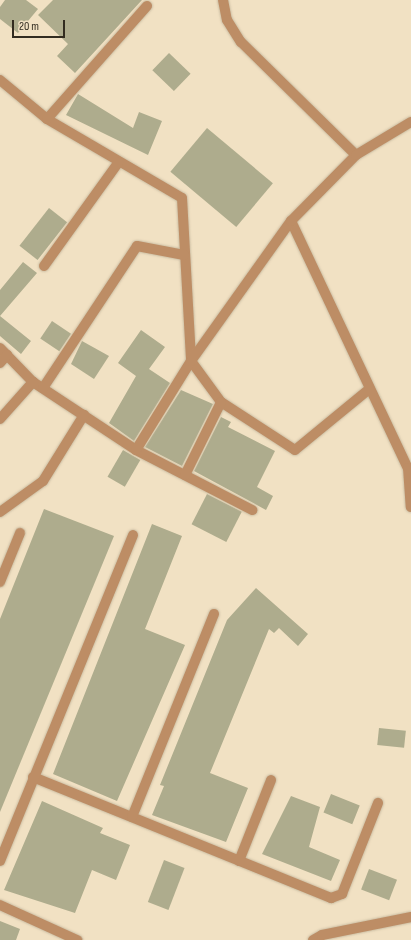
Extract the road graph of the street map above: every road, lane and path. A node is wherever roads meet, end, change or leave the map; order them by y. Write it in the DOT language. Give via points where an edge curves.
graph roads {
  1 [pos="223,0"];
  2 [pos="147,6"];
  3 [pos="0,80"];
  4 [pos="47,119"];
  5 [pos="411,122"];
  6 [pos="356,155"];
  7 [pos="118,163"];
  8 [pos="290,221"];
  9 [pos="184,255"];
  10 [pos="44,266"];
  11 [pos="2,355"];
  12 [pos="191,361"];
  13 [pos="33,382"];
  14 [pos="43,388"];
  15 [pos="368,390"];
  16 [pos="221,402"];
  17 [pos="84,415"];
  18 [pos="0,419"];
  19 [pos="136,450"];
  20 [pos="184,475"];
  21 [pos="411,502"];
  22 [pos="411,507"];
  23 [pos="252,510"];
  24 [pos="0,512"];
  25 [pos="20,533"];
  26 [pos="133,535"];
  27 [pos="0,582"];
  28 [pos="214,614"];
  29 [pos="33,777"];
  30 [pos="271,780"];
  31 [pos="378,803"];
  32 [pos="132,817"];
  33 [pos="0,861"];
  34 [pos="239,861"];
  35 [pos="0,905"];
  36 [pos="411,917"];
  37 [pos="77,940"];
  38 [pos="314,940"];
  1 -- 6 [label="street" via="227,20 241,42"];
  2 -- 4 [label="street"];
  3 -- 4 [label="street"];
  4 -- 7 [label="street"];
  5 -- 6 [label="street"];
  6 -- 8 [label="street"];
  7 -- 9 [label="street" via="182,198"];
  7 -- 10 [label="street"];
  8 -- 12 [label="street"];
  8 -- 15 [label="street" via="343,326"];
  9 -- 12 [label="street"];
  9 -- 14 [label="street" via="137,246"];
  11 -- 13 [label="street"];
  12 -- 16 [label="street"];
  12 -- 19 [label="street"];
  13 -- 14 [label="street"];
  13 -- 18 [label="street"];
  14 -- 17 [label="street"];
  15 -- 16 [label="street" via="295,450"];
  15 -- 21 [label="street" via="408,468"];
  16 -- 20 [label="street"];
  17 -- 19 [label="street"];
  17 -- 24 [label="street" via="43,481"];
  19 -- 20 [label="street"];
  20 -- 23 [label="street"];
  21 -- 22 [label="street"];
  25 -- 27 [label="street"];
  26 -- 29 [label="street"];
  28 -- 32 [label="street"];
  29 -- 32 [label="street"];
  29 -- 33 [label="street"];
  30 -- 34 [label="street"];
  31 -- 34 [label="street" via="342,894 331,898"];
  32 -- 34 [label="street"];
  35 -- 37 [label="street"];
  36 -- 38 [label="street" via="322,935"];
}
